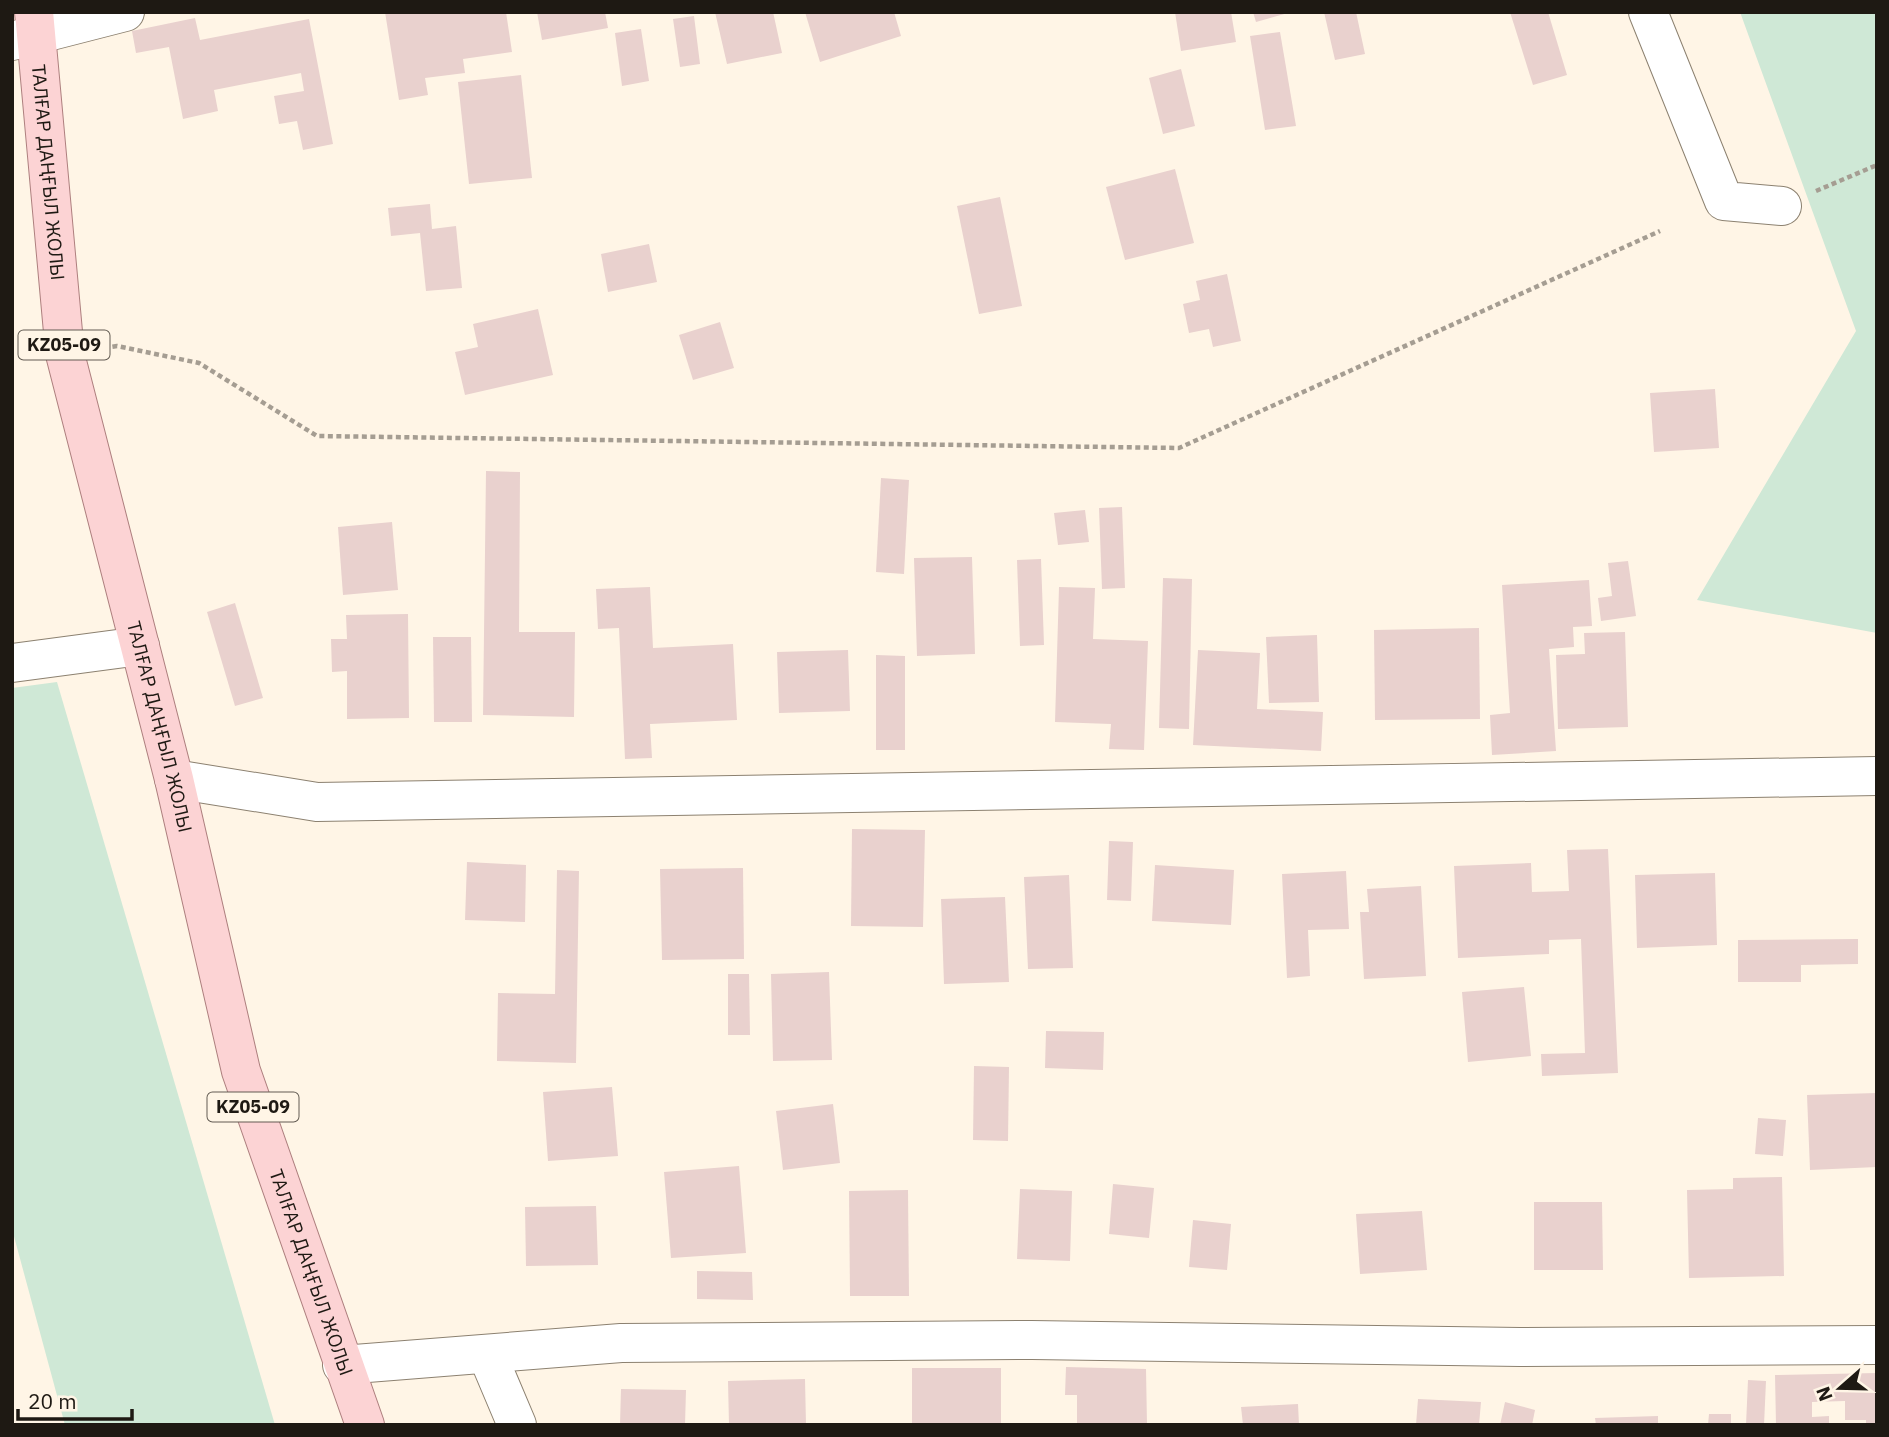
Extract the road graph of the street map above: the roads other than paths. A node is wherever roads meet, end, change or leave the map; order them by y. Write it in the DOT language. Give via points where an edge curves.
graph roads {
  1 [pos="125,12"];
  2 [pos="1648,12"];
  3 [pos="27,30"];
  4 [pos="1782,206"];
  5 [pos="140,646"];
  6 [pos="12,663"];
  7 [pos="1877,776"];
  8 [pos="174,779"];
  9 [pos="1877,1345"];
  10 [pos="487,1354"];
  11 [pos="342,1365"];
  12 [pos="365,1425"];
  13 [pos="517,1425"];
  1 -- 3 [label="street"];
  2 -- 4 [label="street" via="1724,201"];
  3 -- 5 [label="main road, ТАЛҒАР ДАҢҒЫЛ ЖОЛЫ / KZ05-09" via="65,354"];
  5 -- 6 [label="street"];
  5 -- 8 [label="main road, ТАЛҒАР ДАҢҒЫЛ ЖОЛЫ / KZ05-09"];
  7 -- 8 [label="street" via="317,802"];
  8 -- 11 [label="main road, ТАЛҒАР ДАҢҒЫЛ ЖОЛЫ / KZ05-09" via="241,1071"];
  9 -- 10 [label="street" via="1520,1347 1005,1340 621,1343"];
  10 -- 11 [label="street"];
  10 -- 13 [label="street"];
  11 -- 12 [label="main road, ТАЛҒАР ДАҢҒЫЛ ЖОЛЫ / KZ05-09"];
}
